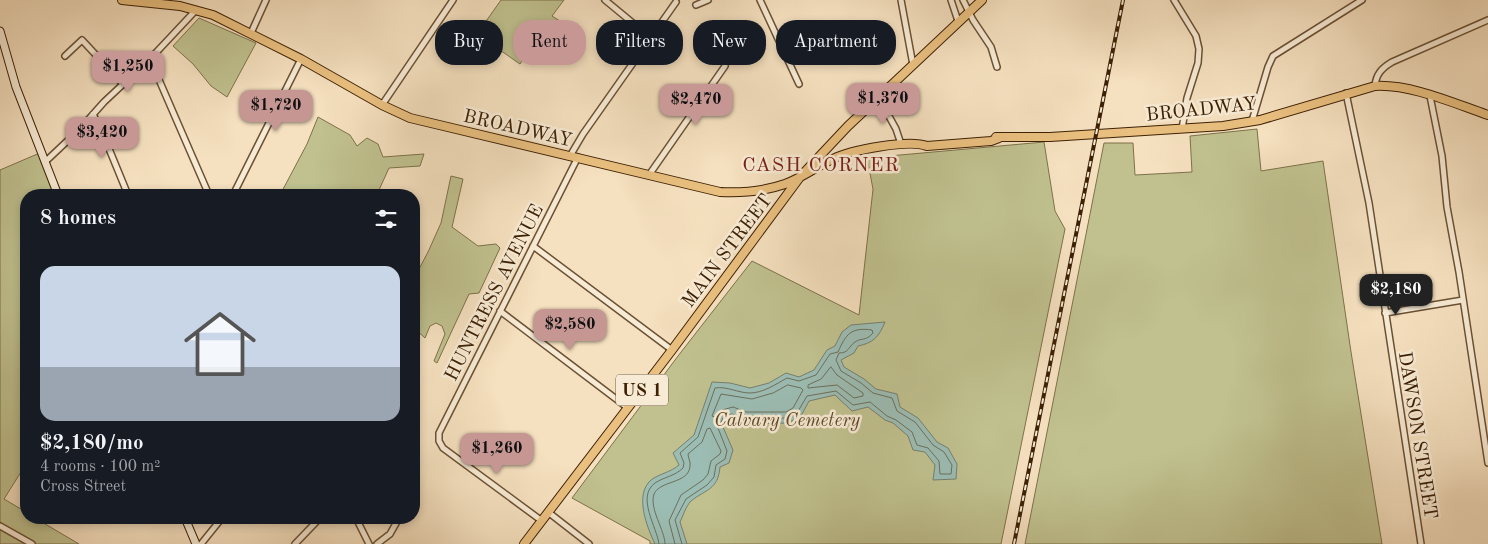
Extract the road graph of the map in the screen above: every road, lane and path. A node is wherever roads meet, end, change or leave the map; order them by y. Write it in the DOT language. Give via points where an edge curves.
graph roads {
  1 [pos="122,0"];
  2 [pos="266,0"];
  3 [pos="453,0"];
  4 [pos="605,0"];
  5 [pos="708,0"];
  6 [pos="760,0"];
  7 [pos="901,0"];
  8 [pos="951,0"];
  9 [pos="963,0"];
  10 [pos="982,0"];
  11 [pos="1174,0"];
  12 [pos="1362,0"];
  13 [pos="676,2"];
  14 [pos="696,5"];
  15 [pos="197,10"];
  16 [pos="968,12"];
  17 [pos="629,20"];
  18 [pos="664,20"];
  19 [pos="1488,20"];
  20 [pos="958,22"];
  21 [pos="0,31"];
  22 [pos="251,33"];
  23 [pos="65,56"];
  24 [pos="150,59"];
  25 [pos="301,59"];
  26 [pos="913,64"];
  27 [pos="632,65"];
  28 [pos="725,66"];
  29 [pos="997,67"];
  30 [pos="123,84"];
  31 [pos="798,84"];
  32 [pos="1375,86"];
  33 [pos="1346,94"];
  34 [pos="1430,96"];
  35 [pos="879,98"];
  36 [pos="382,105"];
  37 [pos="93,114"];
  38 [pos="1488,115"];
  39 [pos="1252,121"];
  40 [pos="1182,129"];
  41 [pos="901,144"];
  42 [pos="574,156"];
  43 [pos="46,162"];
  44 [pos="649,174"];
  45 [pos="800,177"];
  46 [pos="56,189"];
  47 [pos="126,189"];
  48 [pos="205,189"];
  49 [pos="237,189"];
  50 [pos="533,246"];
  51 [pos="1463,300"];
  52 [pos="500,311"];
  53 [pos="1385,313"];
  54 [pos="672,350"];
  55 [pos="628,408"];
  56 [pos="1488,462"];
  57 [pos="548,512"];
  58 [pos="187,524"];
  59 [pos="217,524"];
  60 [pos="314,524"];
  61 [pos="359,524"];
  62 [pos="395,524"];
  63 [pos="539,524"];
  64 [pos="0,526"];
  65 [pos="32,544"];
  66 [pos="196,544"];
  67 [pos="201,544"];
  68 [pos="295,544"];
  69 [pos="368,544"];
  70 [pos="377,544"];
  71 [pos="524,544"];
  72 [pos="529,544"];
  73 [pos="589,544"];
  74 [pos="1421,544"];
  1 -- 15 [label="main road, BROADWAY"];
  2 -- 22 [label="street"];
  3 -- 36 [label="street"];
  4 -- 17 [label="street"];
  5 -- 14 [label="street"];
  6 -- 31 [label="street"];
  7 -- 26 [label="street"];
  8 -- 20 [label="street"];
  9 -- 16 [label="street"];
  10 -- 16 [label="main road, MAIN STREET / US 1"];
  11 -- 40 [label="street" via="1196,36 1200,49"];
  12 -- 39 [label="street" via="1274,56"];
  13 -- 18 [label="street, HUNTRESS AVENUE"];
  15 -- 22 [label="main road, BROADWAY"];
  15 -- 24 [label="street"];
  16 -- 20 [label="main road, MAIN STREET / US 1"];
  16 -- 29 [label="street" via="991,47"];
  19 -- 32 [label="street" via="1392,62 1377,75"];
  20 -- 26 [label="main road, MAIN STREET / US 1"];
  21 -- 43 [label="main road" via="11,72"];
  22 -- 25 [label="main road, BROADWAY"];
  23 -- 30 [label="street" via="82,40"];
  24 -- 30 [label="street"];
  24 -- 48 [label="street"];
  25 -- 36 [label="main road, BROADWAY"];
  25 -- 49 [label="street"];
  26 -- 35 [label="main road, MAIN STREET / US 1"];
  27 -- 42 [label="street, HUNTRESS AVENUE" via="583,134"];
  28 -- 44 [label="street"];
  30 -- 37 [label="street"];
  32 -- 33 [label="main road, BROADWAY"];
  32 -- 34 [label="main road, BROADWAY" via="1398,86"];
  33 -- 39 [label="main road, BROADWAY"];
  33 -- 53 [label="street, DAWSON STREET" via="1364,174"];
  34 -- 38 [label="main road, BROADWAY"];
  34 -- 51 [label="street"];
  35 -- 41 [label="street"];
  35 -- 45 [label="main road, MAIN STREET / US 1"];
  36 -- 42 [label="main road, BROADWAY" via="410,118"];
  37 -- 43 [label="street"];
  37 -- 47 [label="street"];
  39 -- 40 [label="main road, BROADWAY"];
  40 -- 41 [label="main road, BROADWAY" via="999,138 927,146"];
  41 -- 45 [label="main road, BROADWAY" via="844,154"];
  42 -- 44 [label="main road, BROADWAY"];
  42 -- 50 [label="street, HUNTRESS AVENUE"];
  43 -- 46 [label="main road"];
  44 -- 45 [label="main road, BROADWAY" via="735,193 776,186"];
  45 -- 54 [label="main road, MAIN STREET / US 1"];
  50 -- 52 [label="street, HUNTRESS AVENUE"];
  50 -- 54 [label="street"];
  51 -- 53 [label="street"];
  51 -- 56 [label="street"];
  52 -- 55 [label="street"];
  52 -- 63 [label="street, HUNTRESS AVENUE" via="439,433 439,441 443,448"];
  53 -- 74 [label="street, DAWSON STREET"];
  54 -- 55 [label="main road, MAIN STREET / US 1"];
  55 -- 57 [label="main road, MAIN STREET / US 1"];
  57 -- 63 [label="main road, MAIN STREET / US 1"];
  57 -- 73 [label="street"];
  58 -- 66 [label="main road"];
  59 -- 67 [label="street"];
  60 -- 68 [label="street"];
  61 -- 69 [label="street"];
  62 -- 70 [label="street" via="390,534"];
  63 -- 71 [label="main road, MAIN STREET / US 1"];
  63 -- 72 [label="main road, US 1"];
  64 -- 65 [label="street"];
}
